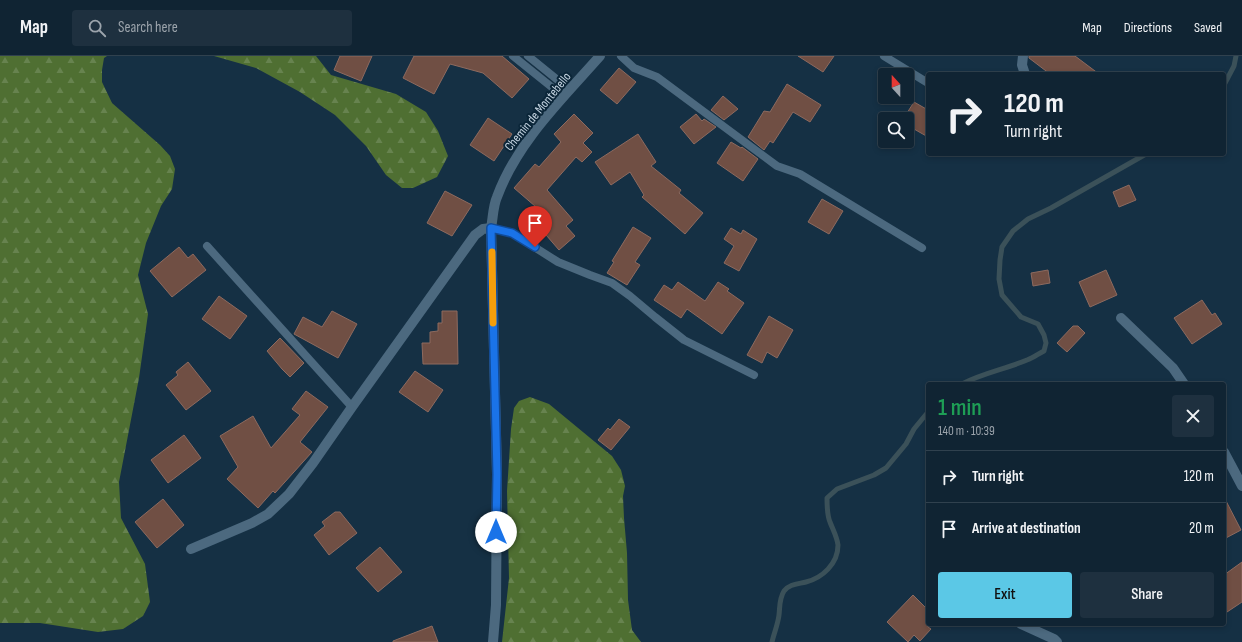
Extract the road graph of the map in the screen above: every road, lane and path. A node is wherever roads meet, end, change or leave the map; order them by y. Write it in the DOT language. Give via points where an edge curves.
graph roads {
  1 [pos="513,56"];
  2 [pos="528,56"];
  3 [pos="600,56"];
  4 [pos="621,56"];
  5 [pos="884,56"];
  6 [pos="1023,56"];
  7 [pos="1024,72"];
  8 [pos="926,82"];
  9 [pos="567,93"];
  10 [pos="491,228"];
  11 [pos="207,246"];
  12 [pos="922,248"];
  13 [pos="1121,318"];
  14 [pos="754,375"];
  15 [pos="1183,382"];
  16 [pos="352,407"];
  17 [pos="1226,456"];
  18 [pos="1242,486"];
  19 [pos="192,548"];
  20 [pos="1025,626"];
  21 [pos="493,642"];
  22 [pos="1057,642"];
  1 -- 9 [label="lane"];
  2 -- 9 [label="lane"];
  3 -- 9 [label="street, Chemin de Montebello"];
  4 -- 12 [label="lane" via="634,68 657,77 777,166 800,174"];
  5 -- 8 [label="lane"];
  6 -- 7 [label="street"];
  9 -- 10 [label="street, Chemin de Montebello" via="512,162 496,198"];
  10 -- 14 [label="lane" via="512,233 558,262 612,283 684,340"];
  10 -- 16 [label="street" via="475,235"];
  10 -- 21 [label="street, Chemin de Montebello" via="497,474 496,605"];
  11 -- 16 [label="lane"];
  13 -- 15 [label="street" via="1173,368"];
  16 -- 19 [label="street" via="289,494 268,514"];
  17 -- 18 [label="street"];
  20 -- 22 [label="street"];
}
